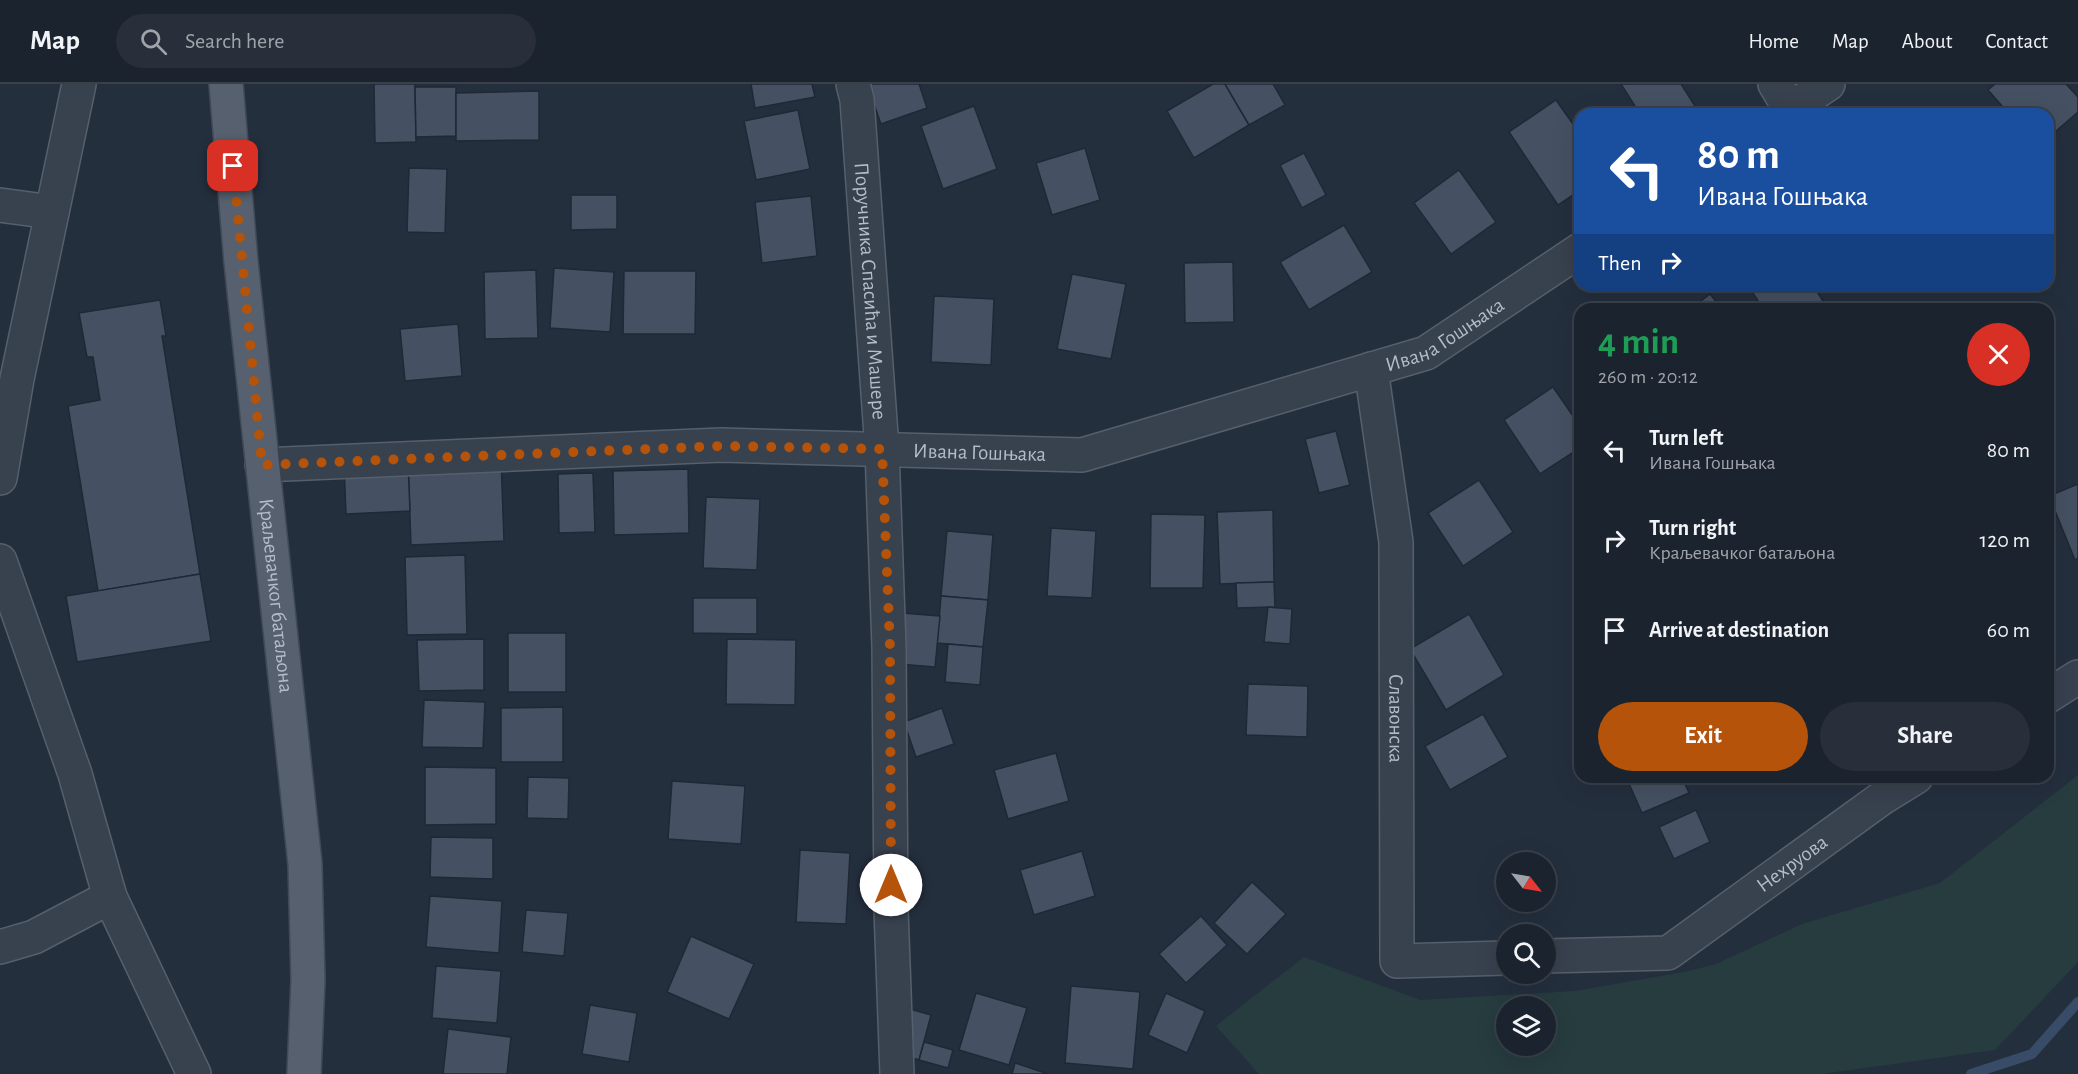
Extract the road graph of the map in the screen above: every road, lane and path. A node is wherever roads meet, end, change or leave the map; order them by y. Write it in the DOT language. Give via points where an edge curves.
graph roads {
  1 [pos="79,84"];
  2 [pos="226,84"];
  3 [pos="853,84"];
  4 [pos="1828,84"];
  5 [pos="1783,102"];
  6 [pos="0,205"];
  7 [pos="52,212"];
  8 [pos="1574,254"];
  9 [pos="1371,369"];
  10 [pos="882,449"];
  11 [pos="262,465"];
  12 [pos="0,478"];
  13 [pos="0,561"];
  14 [pos="2078,677"];
  15 [pos="2054,692"];
  16 [pos="1907,783"];
  17 [pos="110,897"];
  18 [pos="0,947"];
  19 [pos="1556,956"];
  20 [pos="1496,957"];
  21 [pos="194,1074"];
  22 [pos="304,1074"];
  23 [pos="897,1074"];
  1 -- 7 [label="street"];
  2 -- 11 [label="main road, Краљевачког батаљона"];
  3 -- 10 [label="street, Поручника Спасића и Машере"];
  4 -- 5 [label="street"];
  6 -- 7 [label="street"];
  7 -- 12 [label="street"];
  8 -- 9 [label="street, Ивана Гошњака" via="1426,353"];
  9 -- 10 [label="street, Ивана Гошњака" via="1082,455"];
  9 -- 20 [label="street, Славонска" via="1395,542 1397,961"];
  10 -- 11 [label="street, Ивана Гошњака" via="721,446"];
  10 -- 23 [label="street, Поручника Спасића и Машере" via="890,647 891,909"];
  11 -- 22 [label="main road, Краљевачког батаљона" via="304,864 308,980"];
  13 -- 17 [label="street" via="75,774"];
  14 -- 15 [label="street"];
  16 -- 19 [label="street, Нехруова" via="1668,953"];
  17 -- 18 [label="street" via="34,937"];
  17 -- 21 [label="street"];
}
